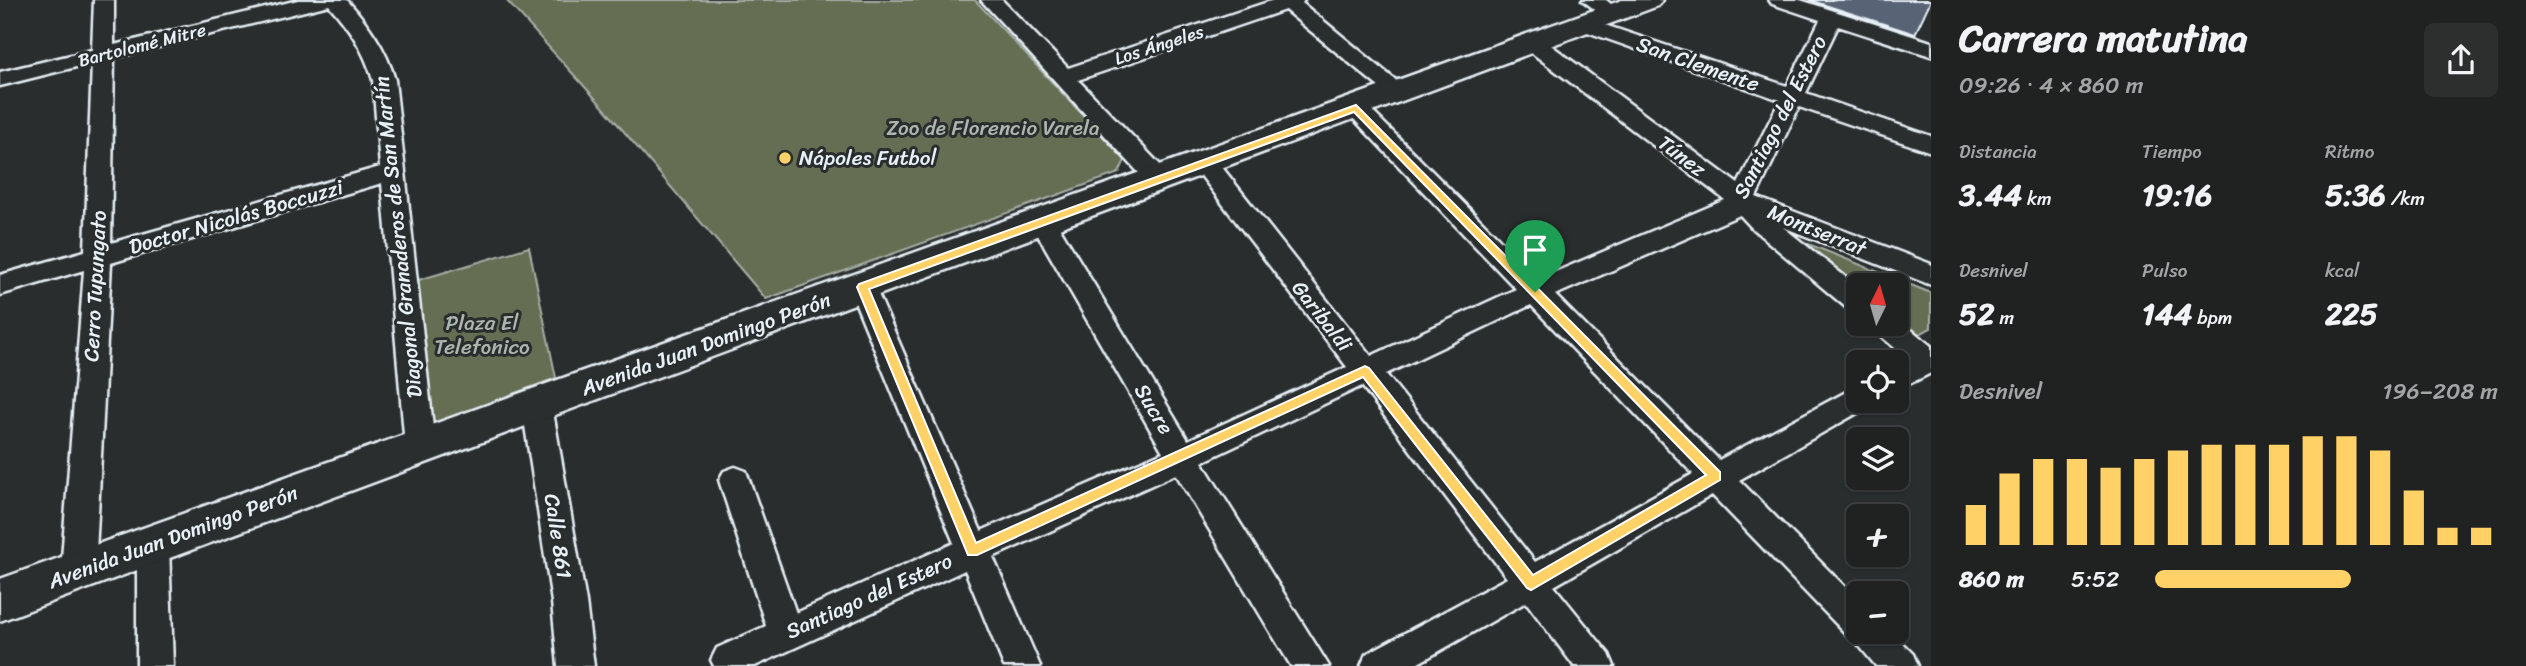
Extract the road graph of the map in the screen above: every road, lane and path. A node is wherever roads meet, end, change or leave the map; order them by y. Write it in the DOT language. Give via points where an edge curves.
graph roads {
  1 [pos="104,0"];
  2 [pos="324,0"];
  3 [pos="335,0"];
  4 [pos="991,0"];
  5 [pos="1648,0"];
  6 [pos="1779,0"];
  7 [pos="1289,1"];
  8 [pos="1596,12"];
  9 [pos="1832,17"];
  10 [pos="1532,42"];
  11 [pos="1931,49"];
  12 [pos="104,54"];
  13 [pos="1064,77"];
  14 [pos="0,79"];
  15 [pos="1399,92"];
  16 [pos="1793,97"];
  17 [pos="1356,108"];
  18 [pos="1931,144"];
  19 [pos="1205,163"];
  20 [pos="392,173"];
  21 [pos="1159,179"];
  22 [pos="1742,200"];
  23 [pos="1043,221"];
  24 [pos="98,256"];
  25 [pos="1931,275"];
  26 [pos="0,285"];
  27 [pos="862,287"];
  28 [pos="1535,292"];
  29 [pos="1846,292"];
  30 [pos="1900,336"];
  31 [pos="1931,361"];
  32 [pos="1365,371"];
  33 [pos="1909,372"];
  34 [pos="1846,405"];
  35 [pos="537,406"];
  36 [pos="420,446"];
  37 [pos="1182,457"];
  38 [pos="1715,476"];
  39 [pos="735,481"];
  40 [pos="153,545"];
  41 [pos="973,551"];
  42 [pos="78,572"];
  43 [pos="1531,583"];
  44 [pos="0,600"];
  45 [pos="1846,611"];
  46 [pos="786,633"];
  47 [pos="1879,644"];
  48 [pos="729,660"];
  49 [pos="155,666"];
  50 [pos="576,666"];
  51 [pos="1021,666"];
  52 [pos="1311,666"];
  53 [pos="1379,666"];
  54 [pos="1596,666"];
  55 [pos="1900,666"];
  1 -- 12 [label="street, Cerro Tupungato"];
  2 -- 12 [label="street, Bartolomé Mitre"];
  3 -- 20 [label="street, Diagonal Granaderos de San Martín" via="370,39 377,54 384,79"];
  4 -- 13 [label="street"];
  5 -- 8 [label="main road, Avenida Juan Domingo Perón"];
  6 -- 9 [label="street"];
  7 -- 13 [label="street, Los Ángeles"];
  7 -- 15 [label="street"];
  8 -- 10 [label="main road, Avenida Juan Domingo Perón"];
  8 -- 16 [label="street, San Clemente"];
  9 -- 11 [label="street"];
  9 -- 16 [label="street, Santiago del Estero"];
  10 -- 15 [label="main road, Avenida Juan Domingo Perón"];
  10 -- 22 [label="street, Túnez"];
  12 -- 14 [label="street, Bartolomé Mitre"];
  12 -- 24 [label="street, Cerro Tupungato"];
  13 -- 21 [label="street"];
  15 -- 17 [label="main road, Avenida Juan Domingo Perón"];
  16 -- 18 [label="street, San Clemente"];
  16 -- 22 [label="street, Santiago del Estero"];
  17 -- 19 [label="main road, Avenida Juan Domingo Perón"];
  17 -- 28 [label="street"];
  19 -- 21 [label="main road, Avenida Juan Domingo Perón"];
  19 -- 32 [label="street, Garibaldi"];
  20 -- 24 [label="street, Doctor Nicolás Boccuzzi"];
  20 -- 36 [label="street, Diagonal Granaderos de San Martín"];
  21 -- 23 [label="main road, Avenida Juan Domingo Perón"];
  22 -- 25 [label="street, Montserrat"];
  22 -- 28 [label="street, Santiago del Estero" via="1731,209"];
  22 -- 29 [label="street, Túnez" via="1762,223"];
  23 -- 27 [label="main road, Avenida Juan Domingo Perón"];
  23 -- 37 [label="street, Sucre"];
  24 -- 26 [label="street, Doctor Nicolás Boccuzzi"];
  24 -- 42 [label="street, Cerro Tupungato"];
  27 -- 35 [label="main road, Avenida Juan Domingo Perón"];
  27 -- 41 [label="street"];
  28 -- 32 [label="street, Santiago del Estero"];
  28 -- 38 [label="street"];
  30 -- 31 [label="street"];
  31 -- 33 [label="street"];
  32 -- 37 [label="street, Santiago del Estero"];
  32 -- 43 [label="street, Garibaldi"];
  34 -- 38 [label="street"];
  35 -- 36 [label="main road, Avenida Juan Domingo Perón"];
  35 -- 50 [label="street, Calle 861"];
  36 -- 40 [label="main road, Avenida Juan Domingo Perón"];
  37 -- 41 [label="street, Santiago del Estero"];
  37 -- 52 [label="street, Sucre"];
  38 -- 43 [label="street"];
  38 -- 45 [label="street"];
  39 -- 46 [label="street"];
  40 -- 42 [label="main road, Avenida Juan Domingo Perón"];
  40 -- 49 [label="street"];
  41 -- 46 [label="street, Santiago del Estero"];
  41 -- 51 [label="street"];
  42 -- 44 [label="main road, Avenida Juan Domingo Perón"];
  43 -- 53 [label="street"];
  43 -- 54 [label="street, Garibaldi"];
  46 -- 48 [label="street, Santiago del Estero"];
  47 -- 55 [label="street"];
}
